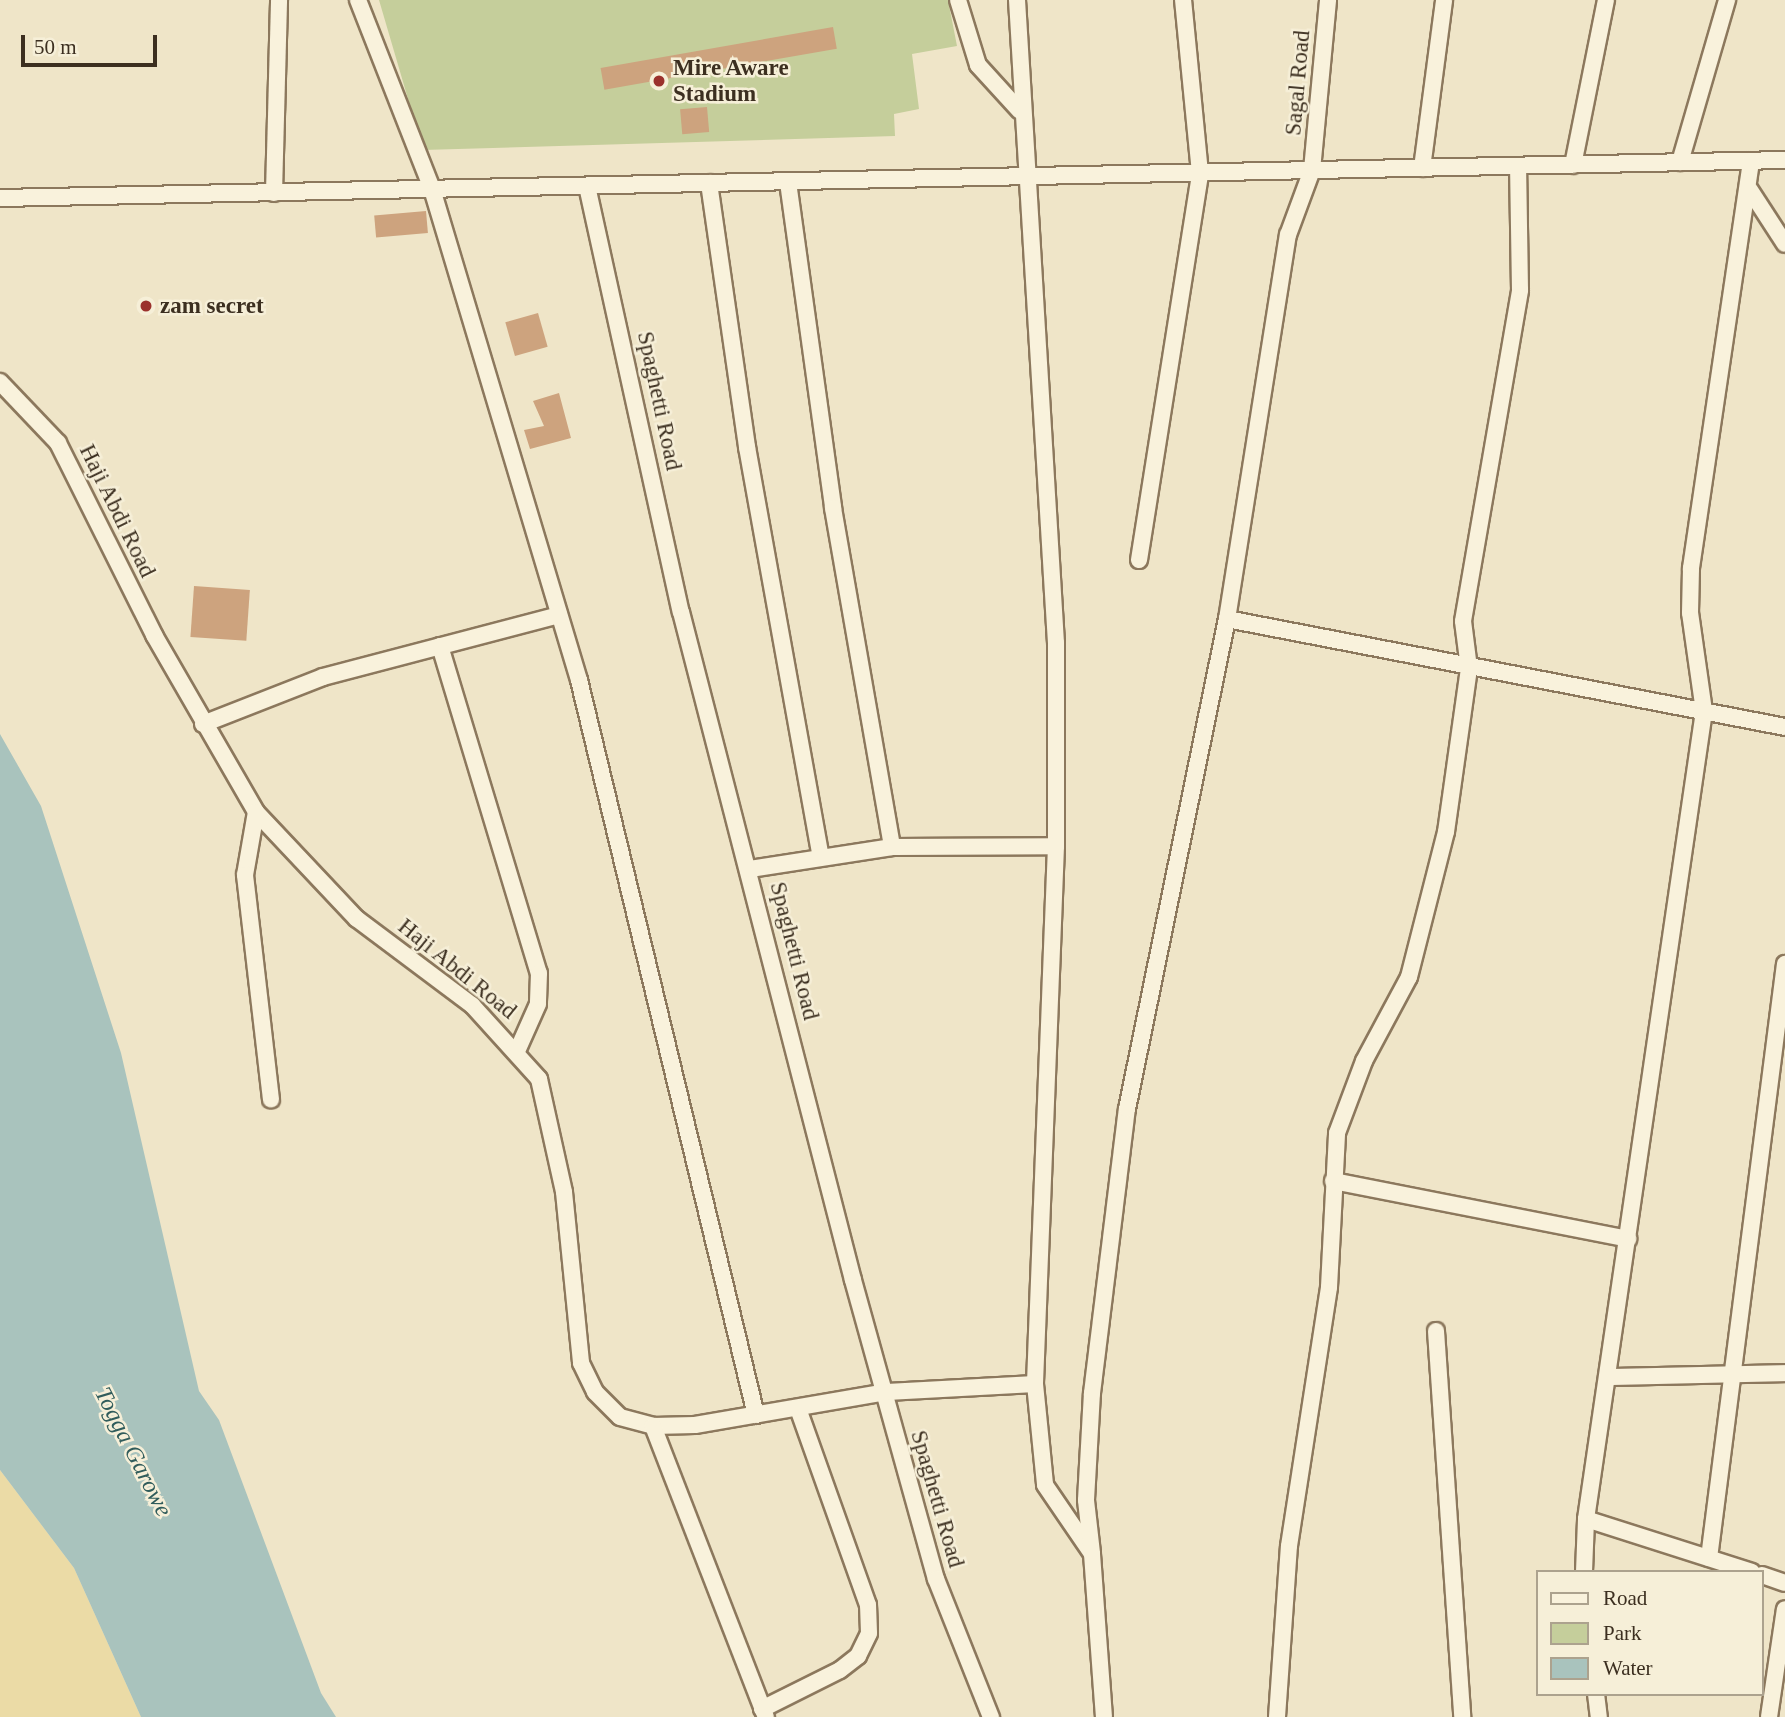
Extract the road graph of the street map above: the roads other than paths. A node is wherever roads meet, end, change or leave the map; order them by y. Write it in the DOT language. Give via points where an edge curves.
graph roads {
  1 [pos="279,0"];
  2 [pos="358,0"];
  3 [pos="958,0"];
  4 [pos="1017,0"];
  5 [pos="1183,0"];
  6 [pos="1328,0"];
  7 [pos="1444,0"];
  8 [pos="1606,0"];
  9 [pos="1727,0"];
  10 [pos="1020,111"];
  11 [pos="1785,160"];
  12 [pos="1751,161"];
  13 [pos="1680,162"];
  14 [pos="1573,165"];
  15 [pos="1518,166"];
  16 [pos="1422,168"];
  17 [pos="1312,170"];
  18 [pos="1200,173"];
  19 [pos="1024,177"];
  20 [pos="788,182"];
  21 [pos="709,183"];
  22 [pos="587,186"];
  23 [pos="432,189"];
  24 [pos="1750,190"];
  25 [pos="274,193"];
  26 [pos="0,198"];
  27 [pos="1785,244"];
  28 [pos="0,382"];
  29 [pos="1139,560"];
  30 [pos="559,615"];
  31 [pos="1227,619"];
  32 [pos="440,646"];
  33 [pos="1469,668"];
  34 [pos="1704,711"];
  35 [pos="203,724"];
  36 [pos="1785,727"];
  37 [pos="256,812"];
  38 [pos="1056,846"];
  39 [pos="892,847"];
  40 [pos="821,858"];
  41 [pos="750,869"];
  42 [pos="1785,964"];
  43 [pos="518,1049"];
  44 [pos="271,1099"];
  45 [pos="1333,1181"];
  46 [pos="1628,1239"];
  47 [pos="1436,1331"];
  48 [pos="1785,1373"];
  49 [pos="1733,1375"];
  50 [pos="1609,1377"];
  51 [pos="1035,1384"];
  52 [pos="887,1392"];
  53 [pos="798,1408"];
  54 [pos="756,1415"];
  55 [pos="653,1426"];
  56 [pos="1586,1519"];
  57 [pos="1092,1555"];
  58 [pos="1709,1558"];
  59 [pos="1584,1570"];
  60 [pos="1746,1570"];
  61 [pos="1764,1576"];
  62 [pos="1785,1583"];
  63 [pos="1785,1609"];
  64 [pos="1596,1696"];
  65 [pos="764,1713"];
  66 [pos="991,1717"];
  67 [pos="1104,1717"];
  68 [pos="1277,1717"];
  69 [pos="1462,1717"];
  70 [pos="1599,1717"];
  71 [pos="1769,1717"];
  1 -- 25 [label="street"];
  2 -- 23 [label="street"];
  3 -- 10 [label="street" via="978,65"];
  4 -- 10 [label="street"];
  5 -- 18 [label="street"];
  6 -- 17 [label="street, Sagal Road"];
  7 -- 16 [label="street"];
  8 -- 14 [label="street"];
  9 -- 13 [label="street"];
  10 -- 19 [label="street"];
  11 -- 12 [label="street"];
  12 -- 13 [label="street"];
  12 -- 24 [label="street"];
  13 -- 14 [label="street"];
  14 -- 15 [label="street"];
  15 -- 16 [label="street"];
  15 -- 33 [label="street" via="1520,290 1463,621"];
  16 -- 17 [label="street"];
  17 -- 18 [label="street"];
  17 -- 31 [label="street, Sagal Road" via="1287,235"];
  18 -- 19 [label="street"];
  18 -- 29 [label="street"];
  19 -- 20 [label="street"];
  19 -- 38 [label="street" via="1056,643"];
  20 -- 21 [label="street"];
  20 -- 39 [label="street" via="831,495"];
  21 -- 22 [label="street"];
  21 -- 40 [label="street" via="747,447"];
  22 -- 23 [label="street"];
  22 -- 41 [label="street, Spaghetti Road" via="681,612"];
  23 -- 25 [label="street"];
  23 -- 30 [label="street"];
  24 -- 27 [label="street"];
  24 -- 34 [label="street" via="1691,568 1690,613"];
  25 -- 26 [label="street"];
  28 -- 35 [label="street, Haji Abdi Road" via="58,443"];
  30 -- 32 [label="street"];
  30 -- 54 [label="street" via="697,1153"];
  31 -- 33 [label="street"];
  31 -- 57 [label="street, Sagal Road" via="1127,1109 1092,1392 1086,1500"];
  32 -- 35 [label="street" via="313,680"];
  32 -- 43 [label="street" via="539,973 538,1004"];
  33 -- 34 [label="street"];
  33 -- 45 [label="street" via="1446,832 1425,928 1387,1025 1351,1090 1337,1133"];
  34 -- 36 [label="street"];
  34 -- 46 [label="street"];
  35 -- 37 [label="street, Haji Abdi Road"];
  37 -- 43 [label="street, Haji Abdi Road" via="357,919"];
  37 -- 44 [label="street" via="245,875"];
  38 -- 39 [label="street"];
  38 -- 51 [label="street"];
  39 -- 40 [label="street"];
  40 -- 41 [label="street"];
  41 -- 52 [label="street, Spaghetti Road"];
  42 -- 49 [label="street"];
  43 -- 55 [label="street, Haji Abdi Road" via="539,1079 552,1127 581,1363 595,1392 620,1417"];
  45 -- 46 [label="street"];
  45 -- 68 [label="street" via="1329,1287 1286,1567"];
  46 -- 50 [label="street"];
  47 -- 69 [label="street"];
  48 -- 49 [label="street"];
  49 -- 50 [label="street"];
  49 -- 58 [label="street"];
  50 -- 56 [label="street"];
  51 -- 52 [label="street, Haji Abdi Road"];
  51 -- 57 [label="street" via="1045,1485"];
  52 -- 53 [label="street, Haji Abdi Road"];
  52 -- 66 [label="street, Spaghetti Road" via="936,1579"];
  53 -- 54 [label="street, Haji Abdi Road"];
  53 -- 65 [label="street" via="868,1605 869,1633 858,1656 840,1670"];
  54 -- 55 [label="street, Haji Abdi Road"];
  55 -- 65 [label="street"];
  56 -- 58 [label="street"];
  56 -- 59 [label="street"];
  57 -- 67 [label="street, Sagal Road"];
  58 -- 60 [label="street"];
  61 -- 62 [label="street"];
  63 -- 71 [label="street"];
  64 -- 70 [label="street"];
}
